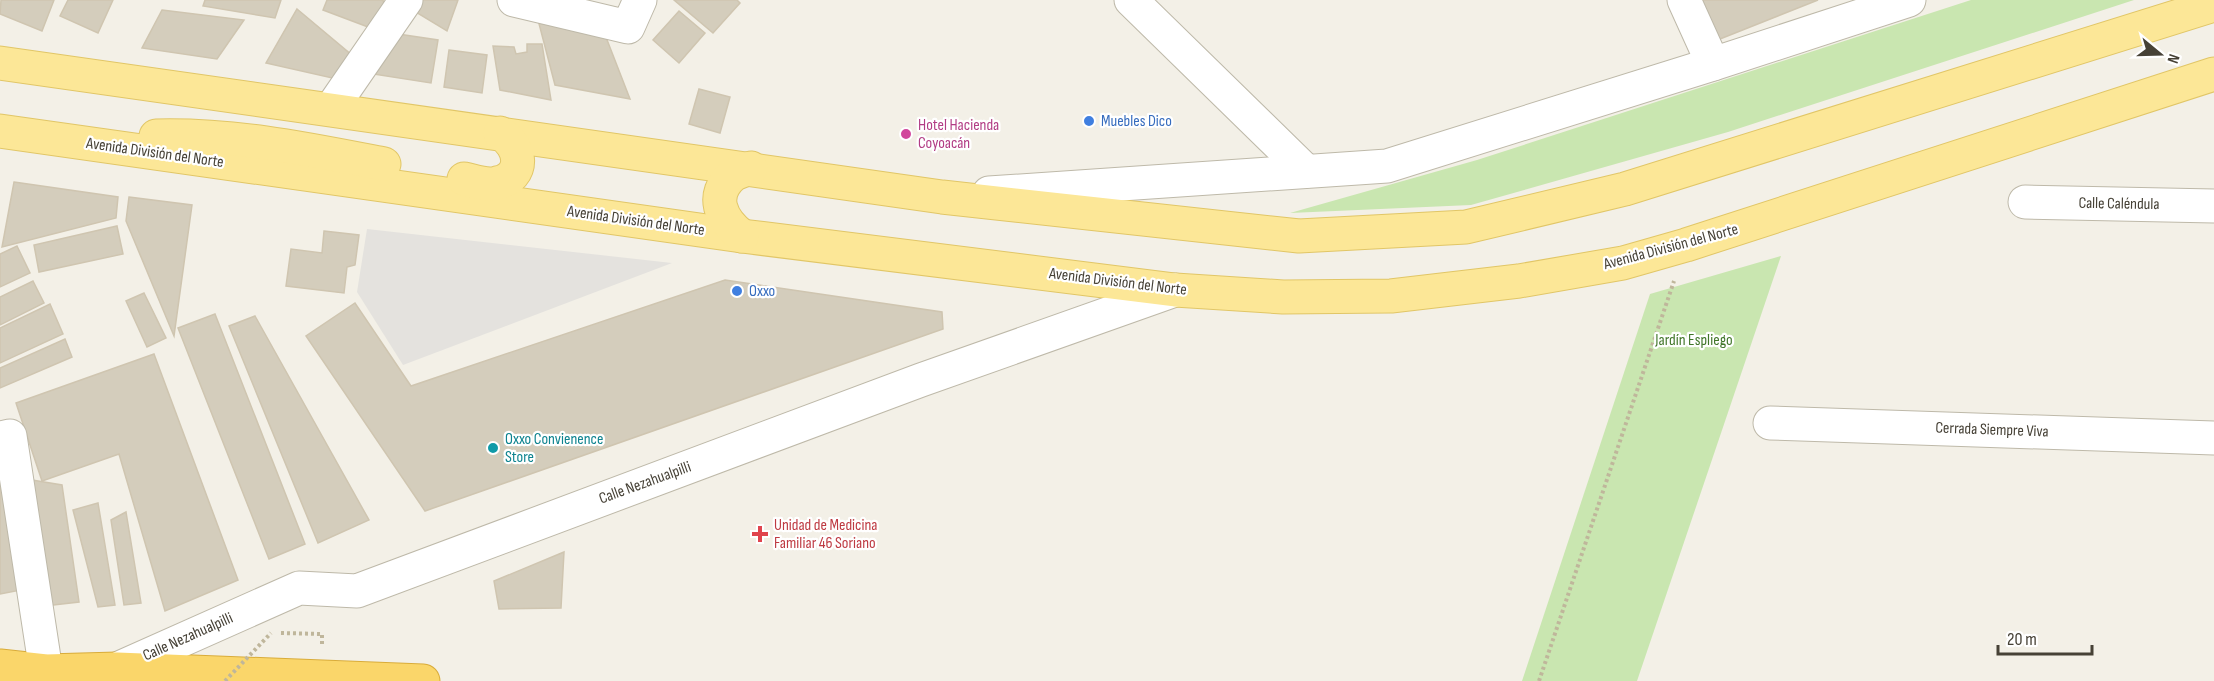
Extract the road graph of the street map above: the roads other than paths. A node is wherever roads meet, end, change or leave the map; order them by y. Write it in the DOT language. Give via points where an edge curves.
graph roads {
  1 [pos="406,0"];
  2 [pos="514,0"];
  3 [pos="640,0"];
  4 [pos="1131,0"];
  5 [pos="1684,0"];
  6 [pos="1909,0"];
  7 [pos="2214,5"];
  8 [pos="0,63"];
  9 [pos="1713,64"];
  10 [pos="2214,74"];
  11 [pos="331,109"];
  12 [pos="0,131"];
  13 [pos="500,134"];
  14 [pos="67,140"];
  15 [pos="751,168"];
  16 [pos="1306,171"];
  17 [pos="942,197"];
  18 [pos="2025,202"];
  19 [pos="2214,206"];
  20 [pos="742,236"];
  21 [pos="1175,290"];
  22 [pos="1770,423"];
  23 [pos="0,438"];
  24 [pos="2214,438"];
  25 [pos="0,666"];
  26 [pos="117,669"];
  27 [pos="46,671"];
  28 [pos="423,681"];
  1 -- 11 [label="street"];
  2 -- 3 [label="street" via="628,27"];
  4 -- 16 [label="street"];
  5 -- 9 [label="street"];
  6 -- 9 [label="street"];
  7 -- 17 [label="main road" via="1624,189 1466,227 1299,236"];
  8 -- 11 [label="main road"];
  9 -- 16 [label="street" via="1387,166"];
  10 -- 21 [label="main road, Avenida División del Norte" via="1623,263 1391,296 1282,297"];
  11 -- 13 [label="main road"];
  12 -- 14 [label="main road, Avenida División del Norte"];
  13 -- 14 [label="main road" via="513,143 518,159 511,176 494,184 263,141 148,136"];
  13 -- 15 [label="main road"];
  14 -- 20 [label="main road, Avenida División del Norte"];
  15 -- 17 [label="main road"];
  15 -- 20 [label="main road" via="734,174 721,193 719,204 723,217"];
  16 -- 17 [label="street"];
  18 -- 19 [label="street, Calle Caléndula"];
  20 -- 21 [label="main road, Avenida División del Norte"];
  21 -- 26 [label="street, Calle Nezahualpilli" via="921,380 357,591 299,588"];
  22 -- 24 [label="street, Cerrada Siempre Viva"];
  23 -- 27 [label="street" via="10,436"];
  25 -- 27 [label="highway"];
  26 -- 27 [label="highway"];
  26 -- 28 [label="highway"];
}
